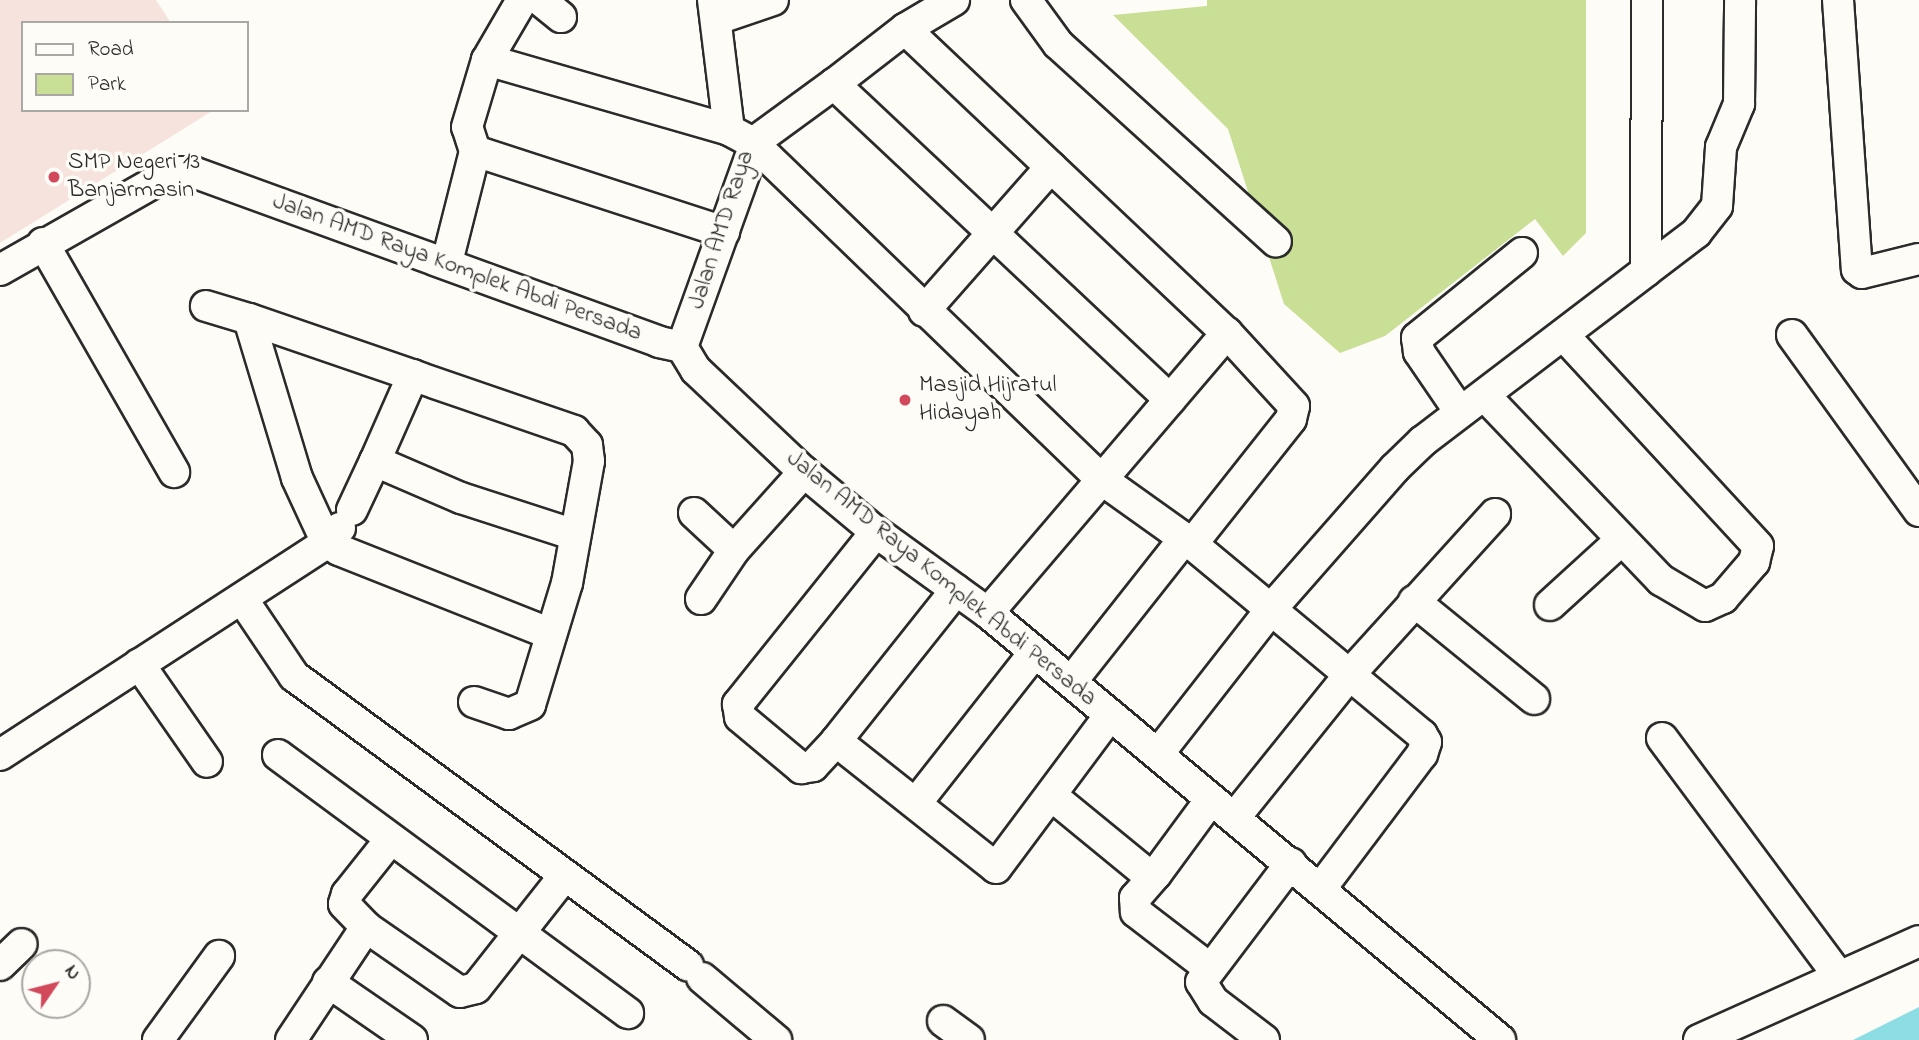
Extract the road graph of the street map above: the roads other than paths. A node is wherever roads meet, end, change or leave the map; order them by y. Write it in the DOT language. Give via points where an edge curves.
graph roads {
  1 [pos="522,0"];
  2 [pos="773,0"];
  3 [pos="954,0"];
  4 [pos="1026,0"];
  5 [pos="1647,0"];
  6 [pos="1740,0"];
  7 [pos="1838,0"];
  8 [pos="715,9"];
  9 [pos="905,29"];
  10 [pos="487,60"];
  11 [pos="834,84"];
  12 [pos="746,139"];
  13 [pos="475,151"];
  14 [pos="1051,167"];
  15 [pos="724,232"];
  16 [pos="992,232"];
  17 [pos="1276,242"];
  18 [pos="43,243"];
  19 [pos="1522,253"];
  20 [pos="1919,259"];
  21 [pos="447,262"];
  22 [pos="0,270"];
  23 [pos="1646,271"];
  24 [pos="206,306"];
  25 [pos="924,311"];
  26 [pos="249,319"];
  27 [pos="1227,333"];
  28 [pos="1563,335"];
  29 [pos="1792,335"];
  30 [pos="682,347"];
  31 [pos="413,375"];
  32 [pos="1485,396"];
  33 [pos="1170,399"];
  34 [pos="1460,412"];
  35 [pos="375,461"];
  36 [pos="174,472"];
  37 [pos="804,472"];
  38 [pos="1101,479"];
  39 [pos="1919,511"];
  40 [pos="694,513"];
  41 [pos="1495,514"];
  42 [pos="340,526"];
  43 [pos="876,532"];
  44 [pos="575,536"];
  45 [pos="1620,541"];
  46 [pos="1188,542"];
  47 [pos="734,550"];
  48 [pos="956,590"];
  49 [pos="701,599"];
  50 [pos="243,600"];
  51 [pos="1414,601"];
  52 [pos="1550,605"];
  53 [pos="1272,608"];
  54 [pos="988,613"];
  55 [pos="551,634"];
  56 [pos="1035,652"];
  57 [pos="139,664"];
  58 [pos="1350,674"];
  59 [pos="1071,682"];
  60 [pos="1534,699"];
  61 [pos="474,702"];
  62 [pos="1110,715"];
  63 [pos="1662,737"];
  64 [pos="835,741"];
  65 [pos="1158,754"];
  66 [pos="0,755"];
  67 [pos="278,755"];
  68 [pos="206,762"];
  69 [pos="924,793"];
  70 [pos="1052,796"];
  71 [pos="1211,799"];
  72 [pos="1235,817"];
  73 [pos="390,840"];
  74 [pos="1292,863"];
  75 [pos="1156,874"];
  76 [pos="564,876"];
  77 [pos="1321,888"];
  78 [pos="366,927"];
  79 [pos="518,936"];
  80 [pos="1919,941"];
  81 [pos="22,944"];
  82 [pos="219,956"];
  83 [pos="0,965"];
  84 [pos="1209,968"];
  85 [pos="1839,976"];
  86 [pos="328,982"];
  87 [pos="628,1013"];
  88 [pos="943,1021"];
  89 [pos="158,1040"];
  90 [pos="291,1040"];
  91 [pos="411,1040"];
  92 [pos="776,1040"];
  93 [pos="969,1040"];
  94 [pos="1264,1040"];
  95 [pos="1500,1040"];
  96 [pos="1699,1040"];
  1 -- 10 [label="street"];
  2 -- 8 [label="street"];
  3 -- 9 [label="street"];
  4 -- 17 [label="street" via="1058,44"];
  5 -- 23 [label="street"];
  6 -- 23 [label="street" via="1739,104 1721,147 1717,206 1696,233"];
  7 -- 20 [label="street" via="1857,269 1862,273"];
  8 -- 12 [label="street, Jalan AMD Raya"];
  9 -- 11 [label="street"];
  9 -- 14 [label="street"];
  10 -- 12 [label="street"];
  10 -- 13 [label="street" via="467,127"];
  11 -- 12 [label="street"];
  11 -- 16 [label="street"];
  12 -- 15 [label="street, Jalan AMD Raya"];
  12 -- 25 [label="street"];
  13 -- 15 [label="street"];
  13 -- 21 [label="street"];
  14 -- 16 [label="street"];
  14 -- 27 [label="street"];
  15 -- 30 [label="street, Jalan AMD Raya"];
  16 -- 25 [label="street"];
  16 -- 33 [label="street"];
  18 -- 21 [label="street, Jalan AMD Raya Komplek Abdi Persada" via="176,172 193,172"];
  18 -- 22 [label="street"];
  18 -- 36 [label="street"];
  19 -- 34 [label="street" via="1416,338 1419,352"];
  21 -- 30 [label="street, Jalan AMD Raya Komplek Abdi Persada"];
  23 -- 28 [label="street"];
  24 -- 26 [label="street"];
  25 -- 38 [label="street"];
  26 -- 31 [label="street"];
  26 -- 42 [label="street" via="297,478"];
  27 -- 33 [label="street"];
  27 -- 46 [label="street" via="1294,406 1291,419"];
  28 -- 32 [label="street"];
  28 -- 45 [label="street" via="1758,546 1754,562 1723,598 1704,606 1661,580"];
  29 -- 39 [label="street"];
  30 -- 37 [label="street, Jalan AMD Raya Komplek Abdi Persada" via="696,370"];
  31 -- 35 [label="street"];
  31 -- 44 [label="street" via="581,435 589,461"];
  32 -- 34 [label="street"];
  32 -- 45 [label="street"];
  33 -- 38 [label="street"];
  34 -- 53 [label="street" via="1395,468"];
  35 -- 42 [label="street"];
  35 -- 44 [label="street" via="461,498"];
  37 -- 43 [label="street, Jalan AMD Raya Komplek Abdi Persada"];
  37 -- 47 [label="street"];
  38 -- 46 [label="street"];
  38 -- 54 [label="street"];
  40 -- 47 [label="street"];
  41 -- 51 [label="street"];
  42 -- 50 [label="street"];
  42 -- 55 [label="street"];
  43 -- 48 [label="street, Jalan AMD Raya Komplek Abdi Persada"];
  43 -- 64 [label="street" via="738,704 740,717 801,768 813,766"];
  44 -- 55 [label="street"];
  45 -- 52 [label="street"];
  46 -- 53 [label="street"];
  46 -- 59 [label="street"];
  47 -- 49 [label="street"];
  48 -- 54 [label="street, Jalan AMD Raya Komplek Abdi Persada"];
  48 -- 64 [label="street"];
  50 -- 57 [label="street"];
  50 -- 76 [label="street" via="294,676"];
  51 -- 58 [label="street"];
  51 -- 60 [label="street"];
  53 -- 58 [label="street"];
  53 -- 65 [label="street"];
  54 -- 56 [label="street, Jalan AMD Raya Komplek Abdi Persada"];
  55 -- 61 [label="street" via="530,705 509,714"];
  56 -- 59 [label="street, Jalan AMD Raya Komplek Abdi Persada"];
  56 -- 69 [label="street"];
  57 -- 66 [label="street"];
  57 -- 68 [label="street"];
  58 -- 72 [label="street"];
  58 -- 77 [label="street" via="1426,742 1422,754"];
  59 -- 62 [label="street, Jalan AMD Raya Komplek Abdi Persada"];
  62 -- 65 [label="street, Jalan AMD Raya Komplek Abdi Persada"];
  62 -- 70 [label="street"];
  63 -- 85 [label="street"];
  64 -- 70 [label="street" via="996,868"];
  65 -- 71 [label="street, Jalan AMD Raya Komplek Abdi Persada"];
  67 -- 73 [label="street"];
  70 -- 75 [label="street" via="1146,873"];
  71 -- 72 [label="street, Jalan AMD Raya Komplek Abdi Persada"];
  71 -- 75 [label="street"];
  72 -- 74 [label="street, Jalan AMD Raya Komplek Abdi Persada"];
  73 -- 78 [label="street" via="345,899 348,910"];
  73 -- 79 [label="street"];
  74 -- 77 [label="street, Jalan AMD Raya Komplek Abdi Persada"];
  74 -- 84 [label="street"];
  75 -- 84 [label="street" via="1135,898 1136,912"];
  76 -- 79 [label="street"];
  76 -- 92 [label="street" via="695,972"];
  77 -- 95 [label="street, Jalan AMD Raya Komplek Abdi Persada"];
  78 -- 79 [label="street" via="460,992 468,993"];
  78 -- 86 [label="street"];
  79 -- 87 [label="street"];
  80 -- 85 [label="street"];
  81 -- 83 [label="street"];
  82 -- 89 [label="street"];
  84 -- 94 [label="street" via="1201,982 1203,991"];
  85 -- 96 [label="street"];
  86 -- 90 [label="street"];
  86 -- 91 [label="street"];
  88 -- 93 [label="street"];
}
